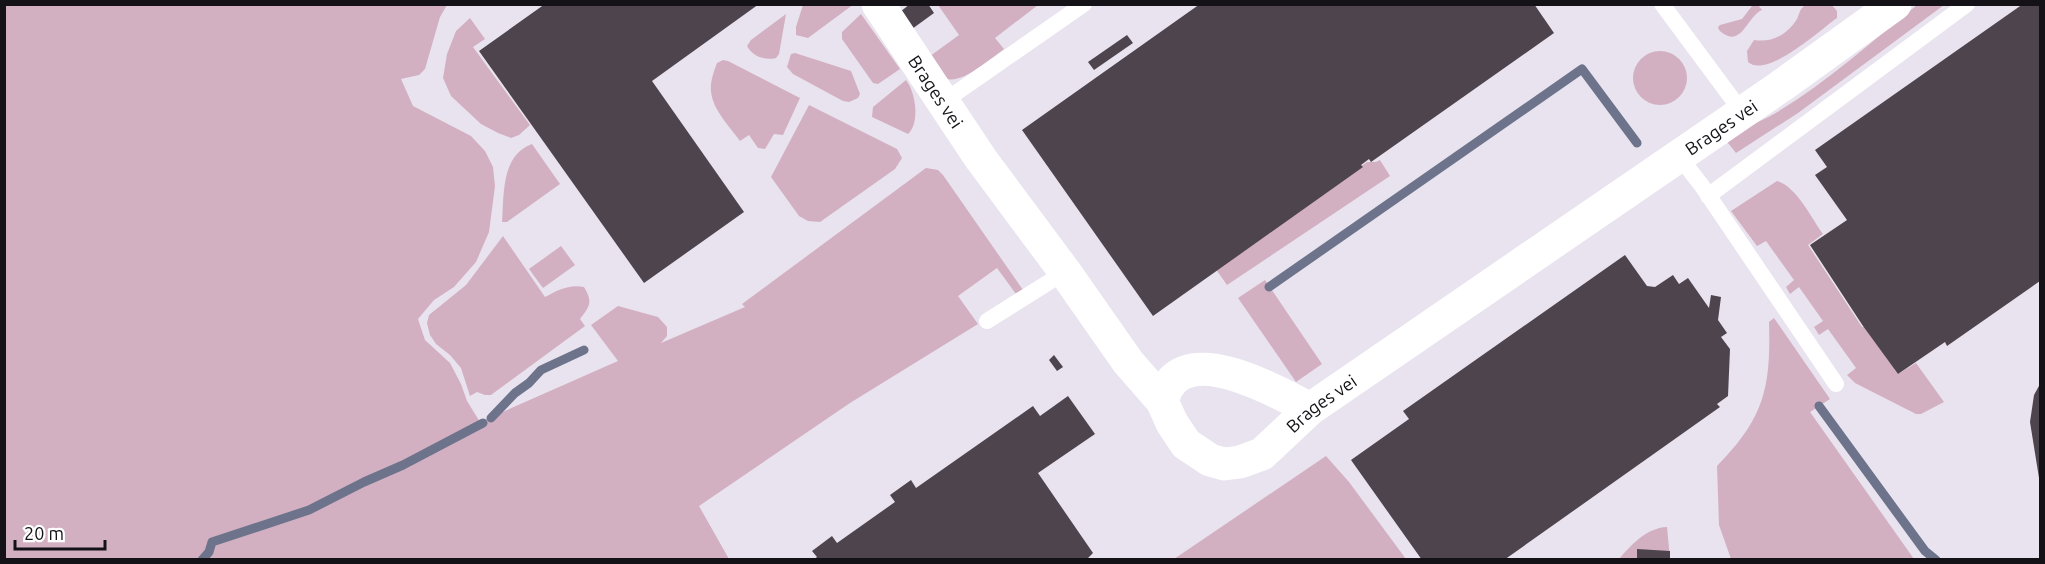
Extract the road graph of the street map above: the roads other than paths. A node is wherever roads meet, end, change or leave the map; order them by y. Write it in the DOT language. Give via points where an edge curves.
graph roads {
  1 [pos="878,4"];
  2 [pos="1084,4"];
  3 [pos="1662,4"];
  4 [pos="1895,4"];
  5 [pos="1967,4"];
  6 [pos="943,102"];
  7 [pos="1742,112"];
  8 [pos="1678,155"];
  9 [pos="1708,196"];
  10 [pos="1065,272"];
  11 [pos="987,321"];
  12 [pos="1836,384"];
  13 [pos="1162,401"];
  14 [pos="1310,409"];
  1 -- 6 [label="street, Brages vei"];
  2 -- 6 [label="lane"];
  3 -- 7 [label="lane"];
  4 -- 7 [label="street, Brages vei"];
  5 -- 9 [label="lane"];
  6 -- 10 [label="street, Brages vei"];
  7 -- 8 [label="street, Brages vei"];
  8 -- 9 [label="lane"];
  8 -- 14 [label="street, Brages vei"];
  9 -- 12 [label="lane"];
  10 -- 11 [label="lane"];
  10 -- 13 [label="street, Brages vei" via="1128,362"];
  13 -- 14 [label="street" via="1176,378 1193,370 1212,369 1249,379"];
  13 -- 14 [label="street, Brages vei" via="1186,444 1224,464 1262,454"];
}
